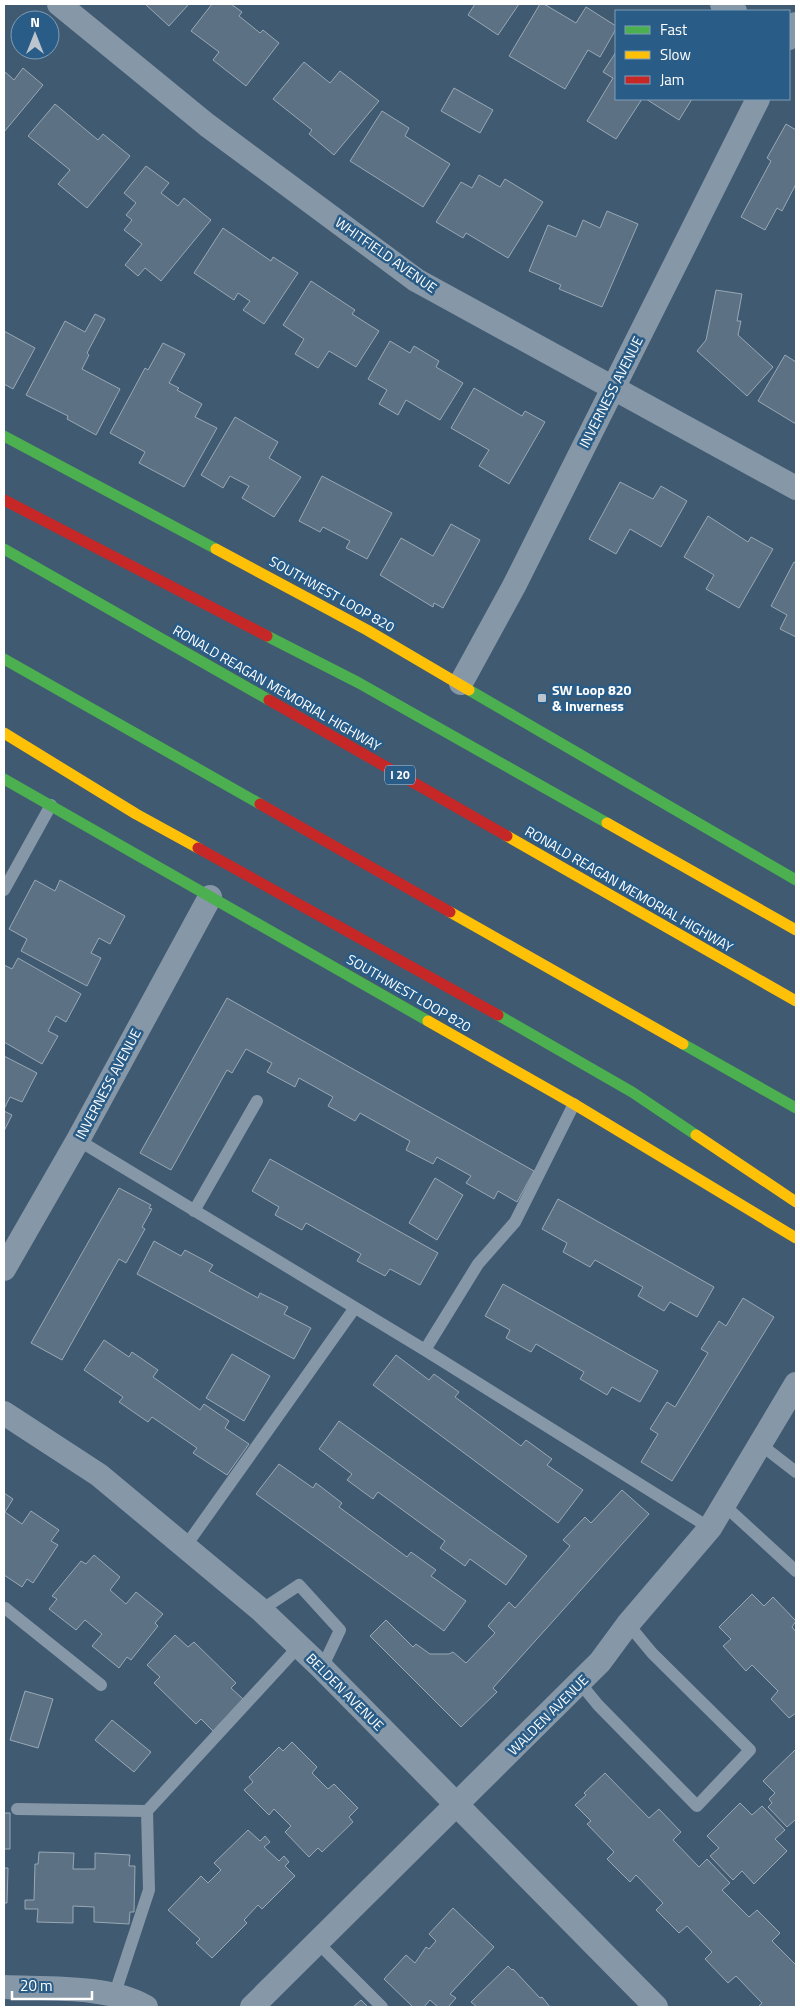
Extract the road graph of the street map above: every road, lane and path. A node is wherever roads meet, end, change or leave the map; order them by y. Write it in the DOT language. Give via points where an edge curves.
graph roads {
  1 [pos="59,4"];
  2 [pos="722,4"];
  3 [pos="733,10"];
  4 [pos="796,24"];
  5 [pos="790,38"];
  6 [pos="758,100"];
  7 [pos="613,389"];
  8 [pos="4,436"];
  9 [pos="796,488"];
  10 [pos="4,500"];
  11 [pos="4,549"];
  12 [pos="4,659"];
  13 [pos="461,683"];
  14 [pos="4,733"];
  15 [pos="4,779"];
  16 [pos="51,805"];
  17 [pos="796,880"];
  18 [pos="4,890"];
  19 [pos="210,897"];
  20 [pos="796,930"];
  21 [pos="796,1001"];
  22 [pos="257,1102"];
  23 [pos="574,1104"];
  24 [pos="796,1108"];
  25 [pos="78,1140"];
  26 [pos="796,1202"];
  27 [pos="194,1211"];
  28 [pos="796,1238"];
  29 [pos="4,1269"];
  30 [pos="354,1309"];
  31 [pos="425,1350"];
  32 [pos="796,1384"];
  33 [pos="4,1413"];
  34 [pos="760,1444"];
  35 [pos="796,1472"];
  36 [pos="725,1506"];
  37 [pos="710,1528"];
  38 [pos="185,1547"];
  39 [pos="796,1571"];
  40 [pos="4,1609"];
  41 [pos="261,1610"];
  42 [pos="628,1624"];
  43 [pos="300,1646"];
  44 [pos="322,1668"];
  45 [pos="580,1683"];
  46 [pos="101,1685"];
  47 [pos="457,1805"];
  48 [pos="17,1809"];
  49 [pos="147,1811"];
  50 [pos="317,1942"];
  51 [pos="4,1987"];
  52 [pos="114,1996"];
  53 [pos="146,2007"];
  54 [pos="252,2007"];
  55 [pos="382,2007"];
  56 [pos="656,2007"];
  1 -- 7 [label="street, WHITFIELD AVENUE" via="207,125 416,280"];
  2 -- 3 [label="street"];
  4 -- 5 [label="street"];
  6 -- 7 [label="street, INVERNESS AVENUE"];
  7 -- 9 [label="street, WHITFIELD AVENUE"];
  7 -- 13 [label="street, INVERNESS AVENUE" via="514,586"];
  8 -- 13 [label="main road, SOUTHWEST LOOP 820"];
  10 -- 20 [label="main road" via="359,684"];
  11 -- 21 [label="main road, RONALD REAGAN MEMORIAL HIGHWAY / I 20"];
  12 -- 24 [label="main road"];
  13 -- 17 [label="main road, SOUTHWEST LOOP 820"];
  14 -- 26 [label="main road" via="136,814 632,1092"];
  15 -- 16 [label="main road, SOUTHWEST LOOP 820"];
  16 -- 18 [label="lane"];
  16 -- 19 [label="main road, SOUTHWEST LOOP 820"];
  19 -- 23 [label="main road, SOUTHWEST LOOP 820"];
  19 -- 25 [label="street, INVERNESS AVENUE"];
  22 -- 27 [label="lane"];
  23 -- 28 [label="main road, SOUTHWEST LOOP 820"];
  23 -- 31 [label="lane" via="515,1222 478,1264"];
  25 -- 27 [label="lane"];
  25 -- 29 [label="street, INVERNESS AVENUE"];
  27 -- 30 [label="lane"];
  30 -- 31 [label="lane"];
  30 -- 38 [label="lane"];
  31 -- 37 [label="lane"];
  32 -- 34 [label="street, WALDEN AVENUE"];
  33 -- 38 [label="street, BELDEN AVENUE" via="99,1475"];
  34 -- 35 [label="lane"];
  34 -- 36 [label="street, WALDEN AVENUE"];
  36 -- 37 [label="street, WALDEN AVENUE"];
  36 -- 39 [label="lane"];
  37 -- 42 [label="street, WALDEN AVENUE"];
  38 -- 41 [label="street, BELDEN AVENUE"];
  40 -- 46 [label="lane"];
  41 -- 43 [label="street, BELDEN AVENUE"];
  41 -- 44 [label="lane" via="299,1585 340,1630"];
  42 -- 45 [label="street, WALDEN AVENUE"];
  42 -- 45 [label="lane" via="652,1653 750,1750 697,1806"];
  43 -- 44 [label="street, BELDEN AVENUE"];
  43 -- 49 [label="lane"];
  44 -- 47 [label="street, BELDEN AVENUE"];
  45 -- 47 [label="street, WALDEN AVENUE"];
  47 -- 50 [label="street, WALDEN AVENUE"];
  47 -- 56 [label="street, BELDEN AVENUE"];
  48 -- 49 [label="lane"];
  49 -- 52 [label="lane" via="150,1890"];
  50 -- 54 [label="street, WALDEN AVENUE"];
  50 -- 55 [label="lane"];
  51 -- 52 [label="street" via="81,1990"];
  52 -- 53 [label="street"];
}
